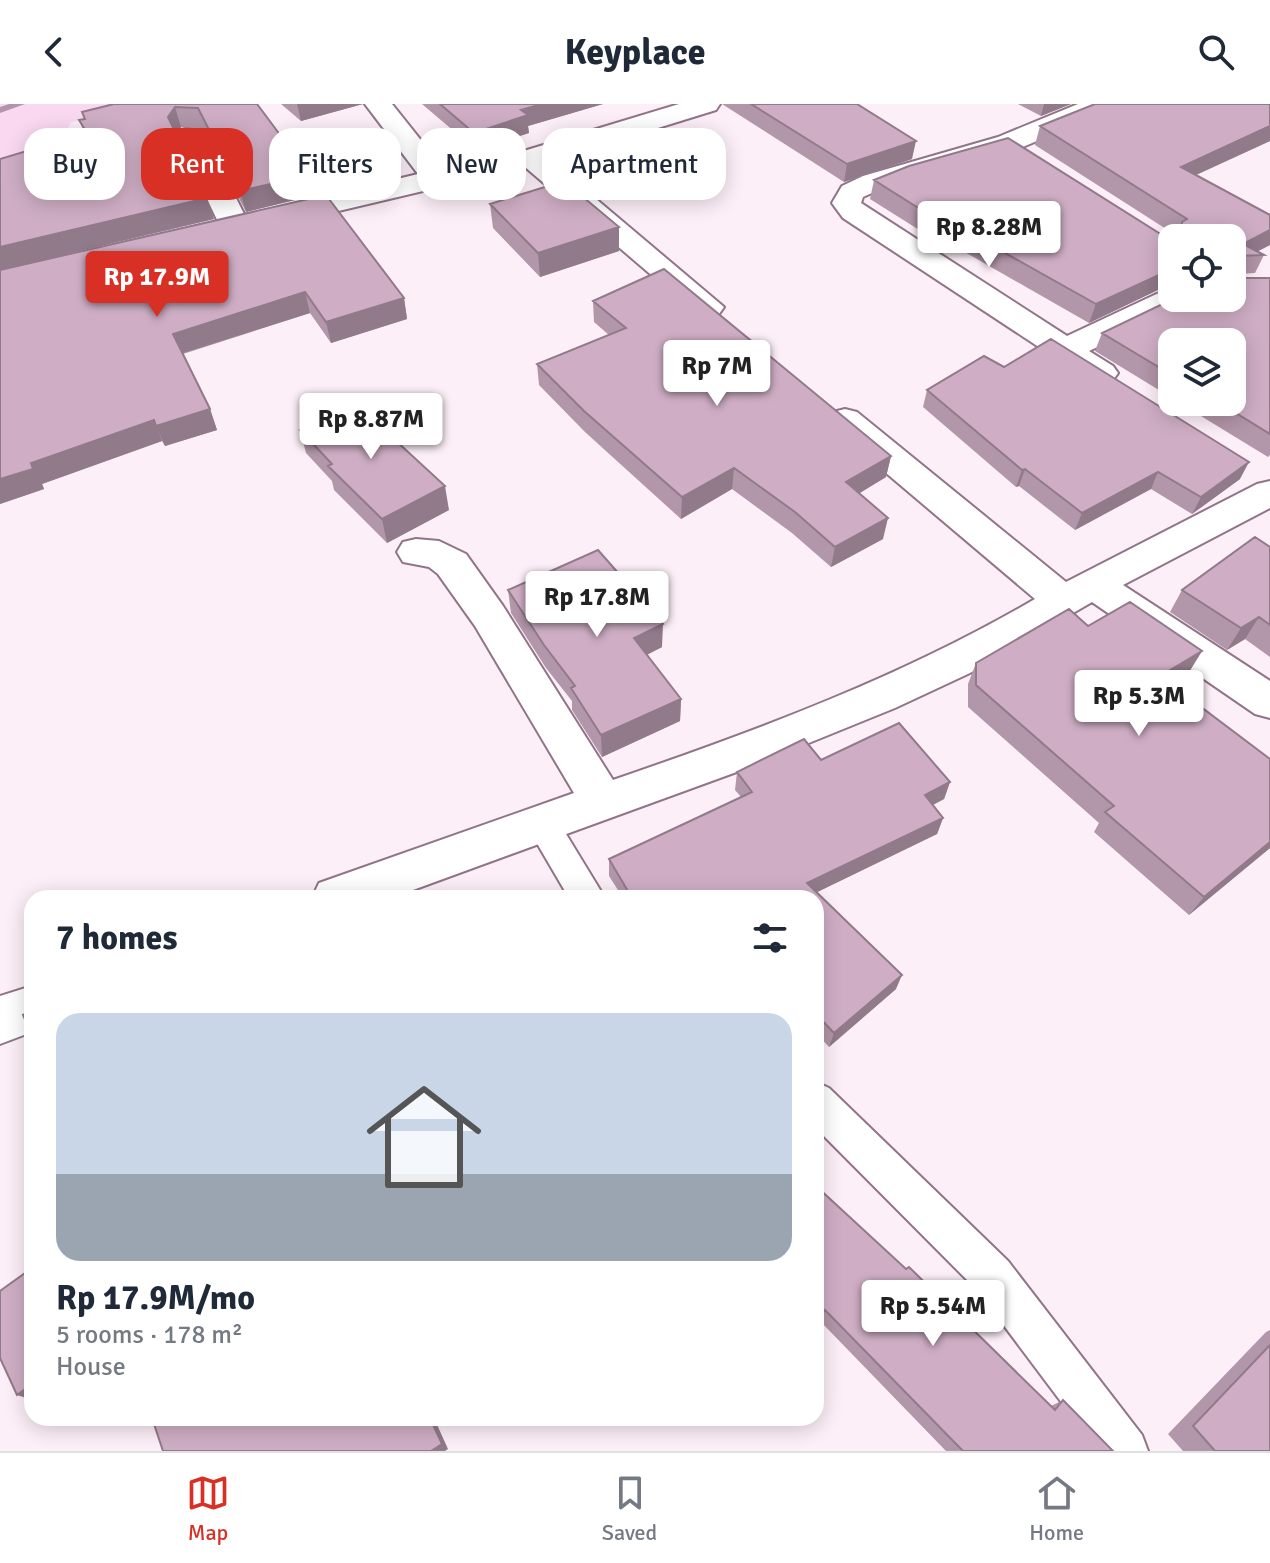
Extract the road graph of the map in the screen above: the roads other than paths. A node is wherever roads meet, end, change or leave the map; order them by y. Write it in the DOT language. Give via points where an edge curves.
graph roads {
  1 [pos="378,104"];
  2 [pos="707,104"];
  3 [pos="1101,104"];
  4 [pos="417,154"];
  5 [pos="531,158"];
  6 [pos="526,159"];
  7 [pos="417,183"];
  8 [pos="222,200"];
  9 [pos="235,226"];
  10 [pos="204,233"];
  11 [pos="1158,306"];
  12 [pos="730,325"];
  13 [pos="1064,350"];
  14 [pos="1128,390"];
  15 [pos="823,403"];
  16 [pos="1266,480"];
  17 [pos="416,552"];
  18 [pos="1078,592"];
  19 [pos="1270,702"];
  20 [pos="602,801"];
  21 [pos="540,821"];
  22 [pos="357,890"];
  23 [pos="583,890"];
  24 [pos="24,1012"];
  25 [pos="0,1020"];
  26 [pos="824,1109"];
  27 [pos="1126,1451"];
  1 -- 4 [label="street"];
  2 -- 5 [label="street"];
  3 -- 13 [label="street" via="1021,151 873,182 852,192 846,203"];
  5 -- 6 [label="street"];
  5 -- 12 [label="street"];
  7 -- 9 [label="street"];
  8 -- 9 [label="street"];
  9 -- 10 [label="street"];
  11 -- 13 [label="street"];
  13 -- 14 [label="street"];
  15 -- 18 [label="street"];
  16 -- 18 [label="street"];
  17 -- 20 [label="street" via="439,555 452,564"];
  18 -- 19 [label="street"];
  18 -- 20 [label="street" via="958,661 814,723"];
  20 -- 21 [label="street"];
  21 -- 22 [label="street"];
  21 -- 23 [label="lane"];
  24 -- 25 [label="street"];
  26 -- 27 [label="lane" via="993,1276"];
}
